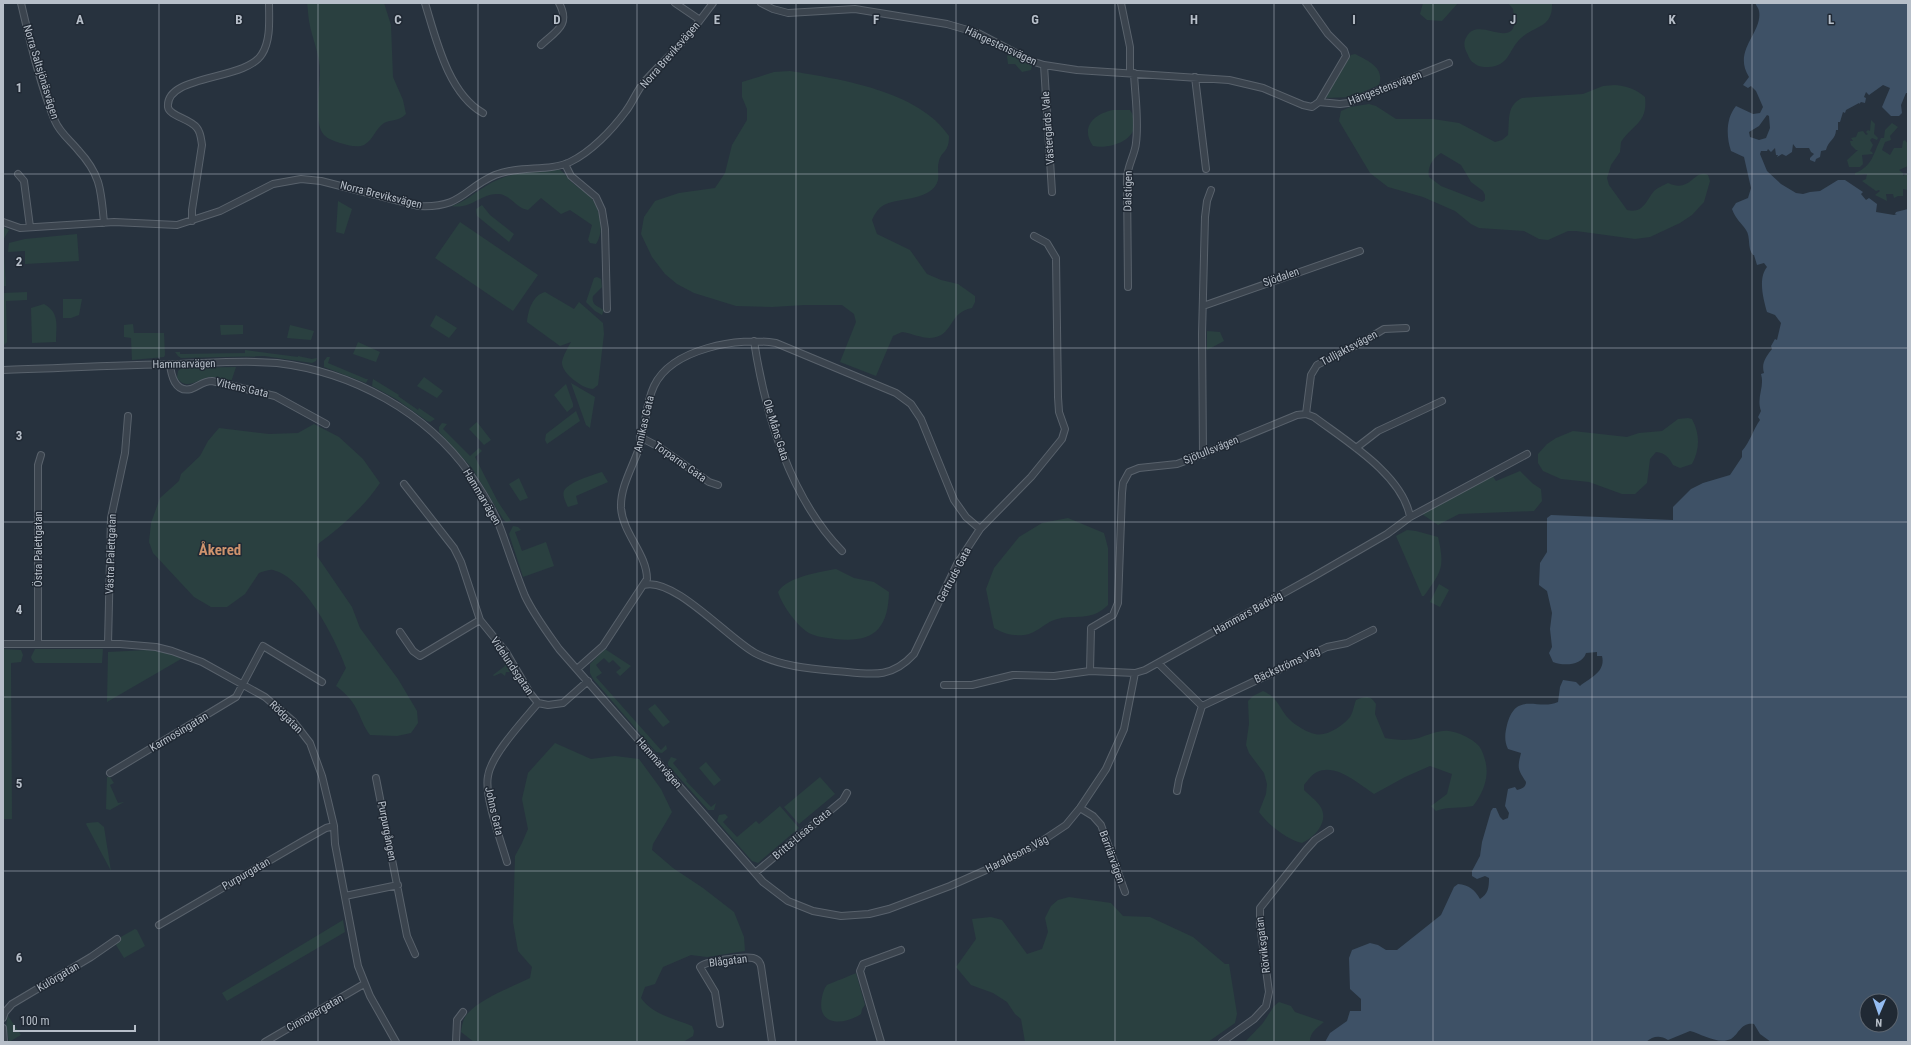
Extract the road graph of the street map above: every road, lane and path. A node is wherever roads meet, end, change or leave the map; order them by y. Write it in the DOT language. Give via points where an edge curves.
graph roads {
  1 [pos="21,3"];
  2 [pos="269,3"];
  3 [pos="425,3"];
  4 [pos="560,3"];
  5 [pos="675,3"];
  6 [pos="713,3"];
  7 [pos="762,3"];
  8 [pos="1121,3"];
  9 [pos="1306,3"];
  10 [pos="700,20"];
  11 [pos="541,45"];
  12 [pos="1450,63"];
  13 [pos="1044,65"];
  14 [pos="1132,73"];
  15 [pos="1195,77"];
  16 [pos="1320,102"];
  17 [pos="483,113"];
  18 [pos="566,164"];
  19 [pos="1206,169"];
  20 [pos="18,174"];
  21 [pos="1211,190"];
  22 [pos="1052,192"];
  23 [pos="192,221"];
  24 [pos="3,222"];
  25 [pos="104,223"];
  26 [pos="30,227"];
  27 [pos="1034,236"];
  28 [pos="1360,251"];
  29 [pos="1128,287"];
  30 [pos="1203,306"];
  31 [pos="607,309"];
  32 [pos="1406,328"];
  33 [pos="754,341"];
  34 [pos="170,364"];
  35 [pos="3,370"];
  36 [pos="1442,401"];
  37 [pos="1306,414"];
  38 [pos="128,416"];
  39 [pos="326,424"];
  40 [pos="642,438"];
  41 [pos="1356,448"];
  42 [pos="41,454"];
  43 [pos="1527,454"];
  44 [pos="1203,455"];
  45 [pos="404,484"];
  46 [pos="718,485"];
  47 [pos="1410,517"];
  48 [pos="980,529"];
  49 [pos="842,551"];
  50 [pos="644,585"];
  51 [pos="480,620"];
  52 [pos="1373,630"];
  53 [pos="400,632"];
  54 [pos="3,644"];
  55 [pos="38,644"];
  56 [pos="108,644"];
  57 [pos="1159,664"];
  58 [pos="577,669"];
  59 [pos="1090,671"];
  60 [pos="1135,673"];
  61 [pos="588,681"];
  62 [pos="322,682"];
  63 [pos="944,685"];
  64 [pos="244,686"];
  65 [pos="538,703"];
  66 [pos="1202,706"];
  67 [pos="110,773"];
  68 [pos="376,778"];
  69 [pos="1177,791"];
  70 [pos="847,793"];
  71 [pos="1080,808"];
  72 [pos="334,826"];
  73 [pos="1330,830"];
  74 [pos="507,862"];
  75 [pos="755,873"];
  76 [pos="398,885"];
  77 [pos="1125,892"];
  78 [pos="345,896"];
  79 [pos="802,907"];
  80 [pos="159,925"];
  81 [pos="117,939"];
  82 [pos="901,950"];
  83 [pos="415,954"];
  84 [pos="364,984"];
  85 [pos="463,1012"];
  86 [pos="3,1018"];
  87 [pos="720,1024"];
  88 [pos="3,1028"];
  89 [pos="4,1042"];
  90 [pos="265,1042"];
  91 [pos="396,1042"];
  92 [pos="456,1042"];
  93 [pos="772,1042"];
  94 [pos="881,1042"];
  95 [pos="1222,1042"];
  1 -- 25 [label="street, Norra Saltsjönäsvägen" via="31,45 56,122 88,161 98,178"];
  2 -- 23 [label="street" via="267,43 257,61 236,72 191,82 169,100 168,107 171,112 187,119 196,127 201,137"];
  3 -- 17 [label="street" via="448,71 466,98"];
  4 -- 11 [label="street" via="565,16 564,21"];
  5 -- 10 [label="street"];
  6 -- 10 [label="street, Norra Breviksvägen"];
  7 -- 13 [label="street, Hängestensvägen" via="788,13 855,9 947,24 978,33 1031,61"];
  8 -- 14 [label="street, Dalstigen"];
  9 -- 16 [label="street" via="1328,34 1346,53 1346,59"];
  10 -- 18 [label="street, Norra Breviksvägen" via="683,42 645,80 626,111 609,130"];
  12 -- 16 [label="street, Hängestensvägen" via="1348,103"];
  13 -- 14 [label="street, Hängestensvägen"];
  13 -- 22 [label="street, Västergårds Vale"];
  14 -- 15 [label="street, Hängestensvägen"];
  14 -- 29 [label="street, Dalstigen" via="1137,134 1127,179"];
  15 -- 16 [label="street, Hängestensvägen" via="1251,84 1308,107"];
  15 -- 19 [label="street"];
  18 -- 23 [label="street, Norra Breviksvägen" via="508,171 486,180 459,199 435,206 419,206 321,181 291,179 261,188 220,211"];
  18 -- 31 [label="street" via="571,176 596,198 602,210 605,229"];
  20 -- 26 [label="street" via="24,181"];
  21 -- 30 [label="street" via="1205,217"];
  23 -- 25 [label="street, Norra Breviksvägen" via="167,226"];
  24 -- 26 [label="street, Norra Breviksvägen" via="20,228"];
  25 -- 26 [label="street, Norra Breviksvägen"];
  27 -- 48 [label="street, Gertruds Gata" via="1047,243 1056,258 1058,397 1064,433 1031,477"];
  28 -- 30 [label="street, Sjödalen"];
  30 -- 44 [label="street"];
  32 -- 37 [label="street, Tulljaktsvägen" via="1384,329 1321,361 1311,375"];
  33 -- 40 [label="street, Annikas Gata" via="727,344 700,352 683,358 666,369 655,383 650,396"];
  33 -- 48 [label="street, Annikas Gata" via="788,347 906,398 916,408 954,500 966,517"];
  33 -- 49 [label="street, Ole Måns Gata" via="767,402 786,463 822,528"];
  34 -- 35 [label="street, Hammarvägen"];
  34 -- 39 [label="street, Vittens Gata" via="171,376 180,388 192,389 202,382 212,381 275,396"];
  34 -- 58 [label="street, Hammarvägen" via="260,362 299,367 367,388 411,414 429,429 470,474 493,513 535,616"];
  36 -- 41 [label="street" via="1378,431"];
  37 -- 41 [label="street" via="1314,417"];
  37 -- 44 [label="street, Sjötullsvägen" via="1297,415"];
  38 -- 56 [label="street, Västra Palettgatan" via="124,453 111,518"];
  40 -- 46 [label="street, Torparns Gata" via="709,482"];
  40 -- 50 [label="street, Annikas Gata" via="624,488 621,509 626,528 646,567 647,579"];
  41 -- 47 [label="street" via="1397,488"];
  42 -- 55 [label="street, Östra Palettgatan" via="38,465"];
  43 -- 47 [label="street, Hammars Badväg"];
  44 -- 59 [label="street, Sjötullsvägen" via="1177,464 1139,468 1129,472 1122,494 1118,603 1112,615 1092,628"];
  45 -- 51 [label="street, Videlundsgatan" via="454,548"];
  47 -- 57 [label="street, Hammars Badväg" via="1387,534"];
  48 -- 50 [label="street, Gertruds Gata" via="957,564 914,654 900,667 886,673 798,667 775,662 747,648 676,593 654,584"];
  50 -- 58 [label="street, Annikas Gata" via="603,646"];
  51 -- 53 [label="street" via="420,656 413,651"];
  51 -- 65 [label="street, Videlundsgatan" via="506,652"];
  52 -- 66 [label="street, Bäckströms Väg" via="1347,643 1327,647"];
  54 -- 55 [label="street, Rödgatan"];
  55 -- 56 [label="street, Rödgatan"];
  56 -- 64 [label="street, Rödgatan" via="172,650 202,662"];
  57 -- 60 [label="street, Hammars Badväg"];
  57 -- 66 [label="street"];
  58 -- 61 [label="street, Hammarvägen"];
  59 -- 60 [label="street, Hammars Badväg"];
  59 -- 63 [label="street, Hammars Badväg" via="1054,676 1013,675 972,685"];
  60 -- 71 [label="street, Haraldsons Väg" via="1120,740 1106,769"];
  61 -- 65 [label="street, Videlundsgatan" via="572,698 563,703"];
  61 -- 75 [label="street, Hammarvägen"];
  62 -- 64 [label="street, Karmosingatan" via="263,646"];
  64 -- 67 [label="street, Karmosingatan" via="236,697"];
  64 -- 72 [label="street, Rödgatan" via="278,707 298,726 310,743 322,776"];
  65 -- 74 [label="street, Johns Gata" via="492,762 487,776 489,795"];
  66 -- 69 [label="street"];
  68 -- 76 [label="street, Purpurgången"];
  70 -- 75 [label="street, Britta-Lisas Gata" via="844,800"];
  71 -- 77 [label="street, Barriärvägen" via="1101,825"];
  71 -- 79 [label="street, Haraldsons Väg" via="1060,830 1033,847 988,869 889,909 869,914 841,916"];
  72 -- 78 [label="street, Rödgatan"];
  72 -- 80 [label="street, Purpurgatan" via="326,828"];
  73 -- 95 [label="street, Rörviksgatan" via="1306,850 1260,908 1269,992 1266,1006 1254,1019"];
  75 -- 79 [label="street, Hammarvägen" via="776,893"];
  76 -- 78 [label="street"];
  76 -- 83 [label="street, Purpurgången" via="407,936"];
  78 -- 84 [label="street, Rödgatan" via="358,966"];
  81 -- 86 [label="street, Kulörgatan" via="12,1004"];
  82 -- 94 [label="street" via="863,964 860,971"];
  84 -- 90 [label="street, Cinnobergatan"];
  84 -- 91 [label="street, Rödgatan"];
  85 -- 92 [label="street" via="457,1020"];
  87 -- 93 [label="street, Blågatan" via="715,992 700,967 710,962 752,957 760,962 761,966"];
  88 -- 89 [label="street"];
}
